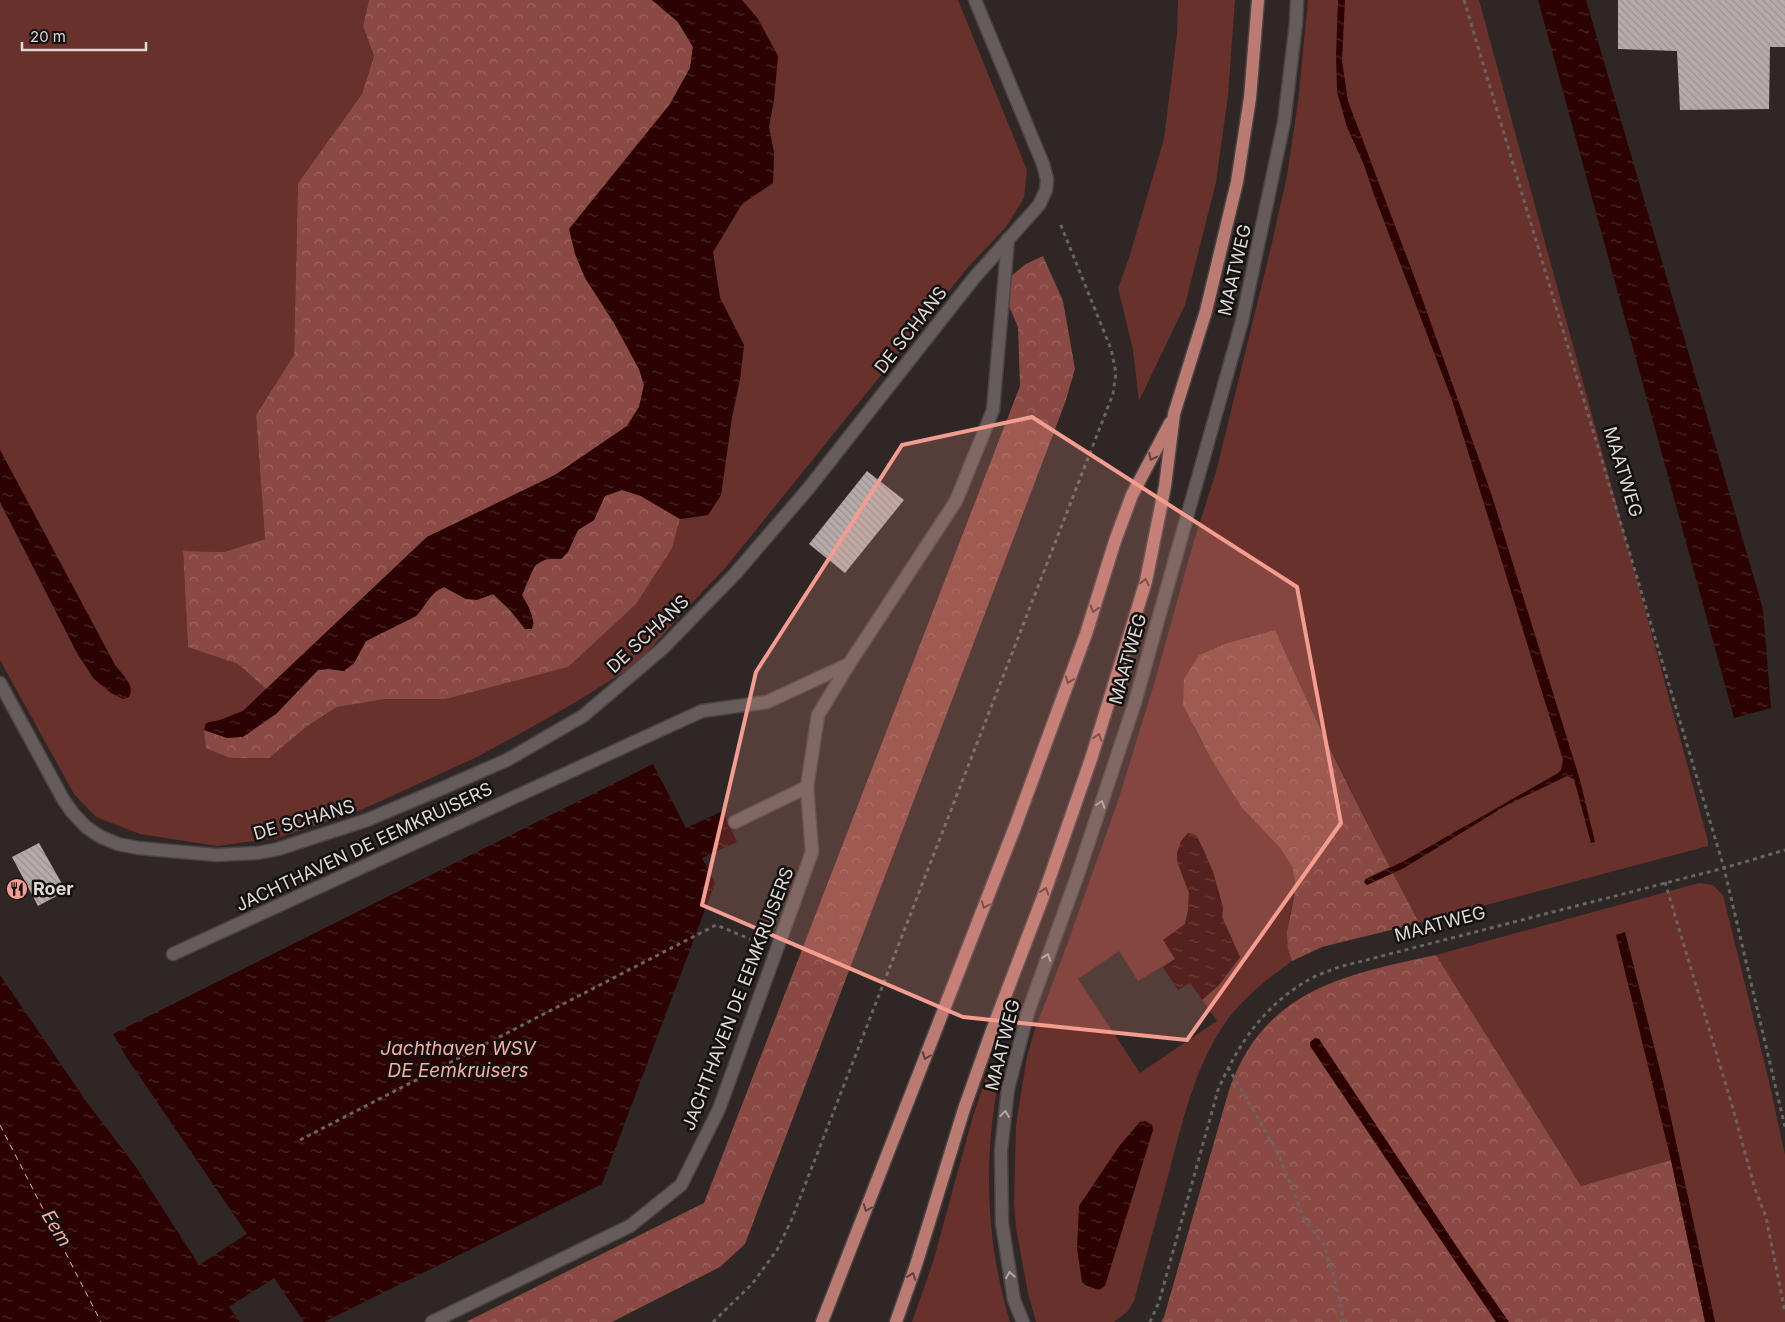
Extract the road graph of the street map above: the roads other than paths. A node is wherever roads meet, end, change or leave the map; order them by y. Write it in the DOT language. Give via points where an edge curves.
graph roads {
  1 [pos="975,0"];
  2 [pos="1258,0"];
  3 [pos="1297,0"];
  4 [pos="1008,239"];
  5 [pos="1174,414"];
  6 [pos="849,664"];
  7 [pos="0,684"];
  8 [pos="807,787"];
  9 [pos="735,822"];
  10 [pos="173,954"];
  11 [pos="432,1322"];
  12 [pos="822,1322"];
  13 [pos="896,1322"];
  14 [pos="1023,1322"];
  1 -- 4 [label="street, DE SCHANS" via="1037,146 1047,179 1039,205"];
  2 -- 5 [label="main road, MAATWEG" via="1250,98 1237,182 1206,311"];
  14 -- 3 [label="street, MAATWEG, one-way" via="1014,1300 1002,1223 1001,1150 1008,1088 1028,1012 1135,702 1242,322 1284,122"];
  4 -- 6 [label="street, JACHTHAVEN DE EEMKRUISERS" via="994,410 956,501"];
  4 -- 7 [label="street, DE SCHANS" via="802,496 735,574 662,649 583,716 507,760 367,820 278,849 216,856 138,848 101,837 72,812"];
  5 -- 12 [label="main road, MAATWEG, one-way" via="1132,495 1114,541 1086,634 1015,827"];
  13 -- 5 [label="main road, MAATWEG, one-way" via="964,1109 1044,897 1125,651 1146,581 1165,486"];
  6 -- 8 [label="street, JACHTHAVEN DE EEMKRUISERS" via="818,715"];
  6 -- 10 [label="street, JACHTHAVEN DE EEMKRUISERS" via="767,702 702,711"];
  8 -- 9 [label="street"];
  8 -- 11 [label="street, JACHTHAVEN DE EEMKRUISERS" via="812,852 719,1109 681,1185 630,1226"];
}
